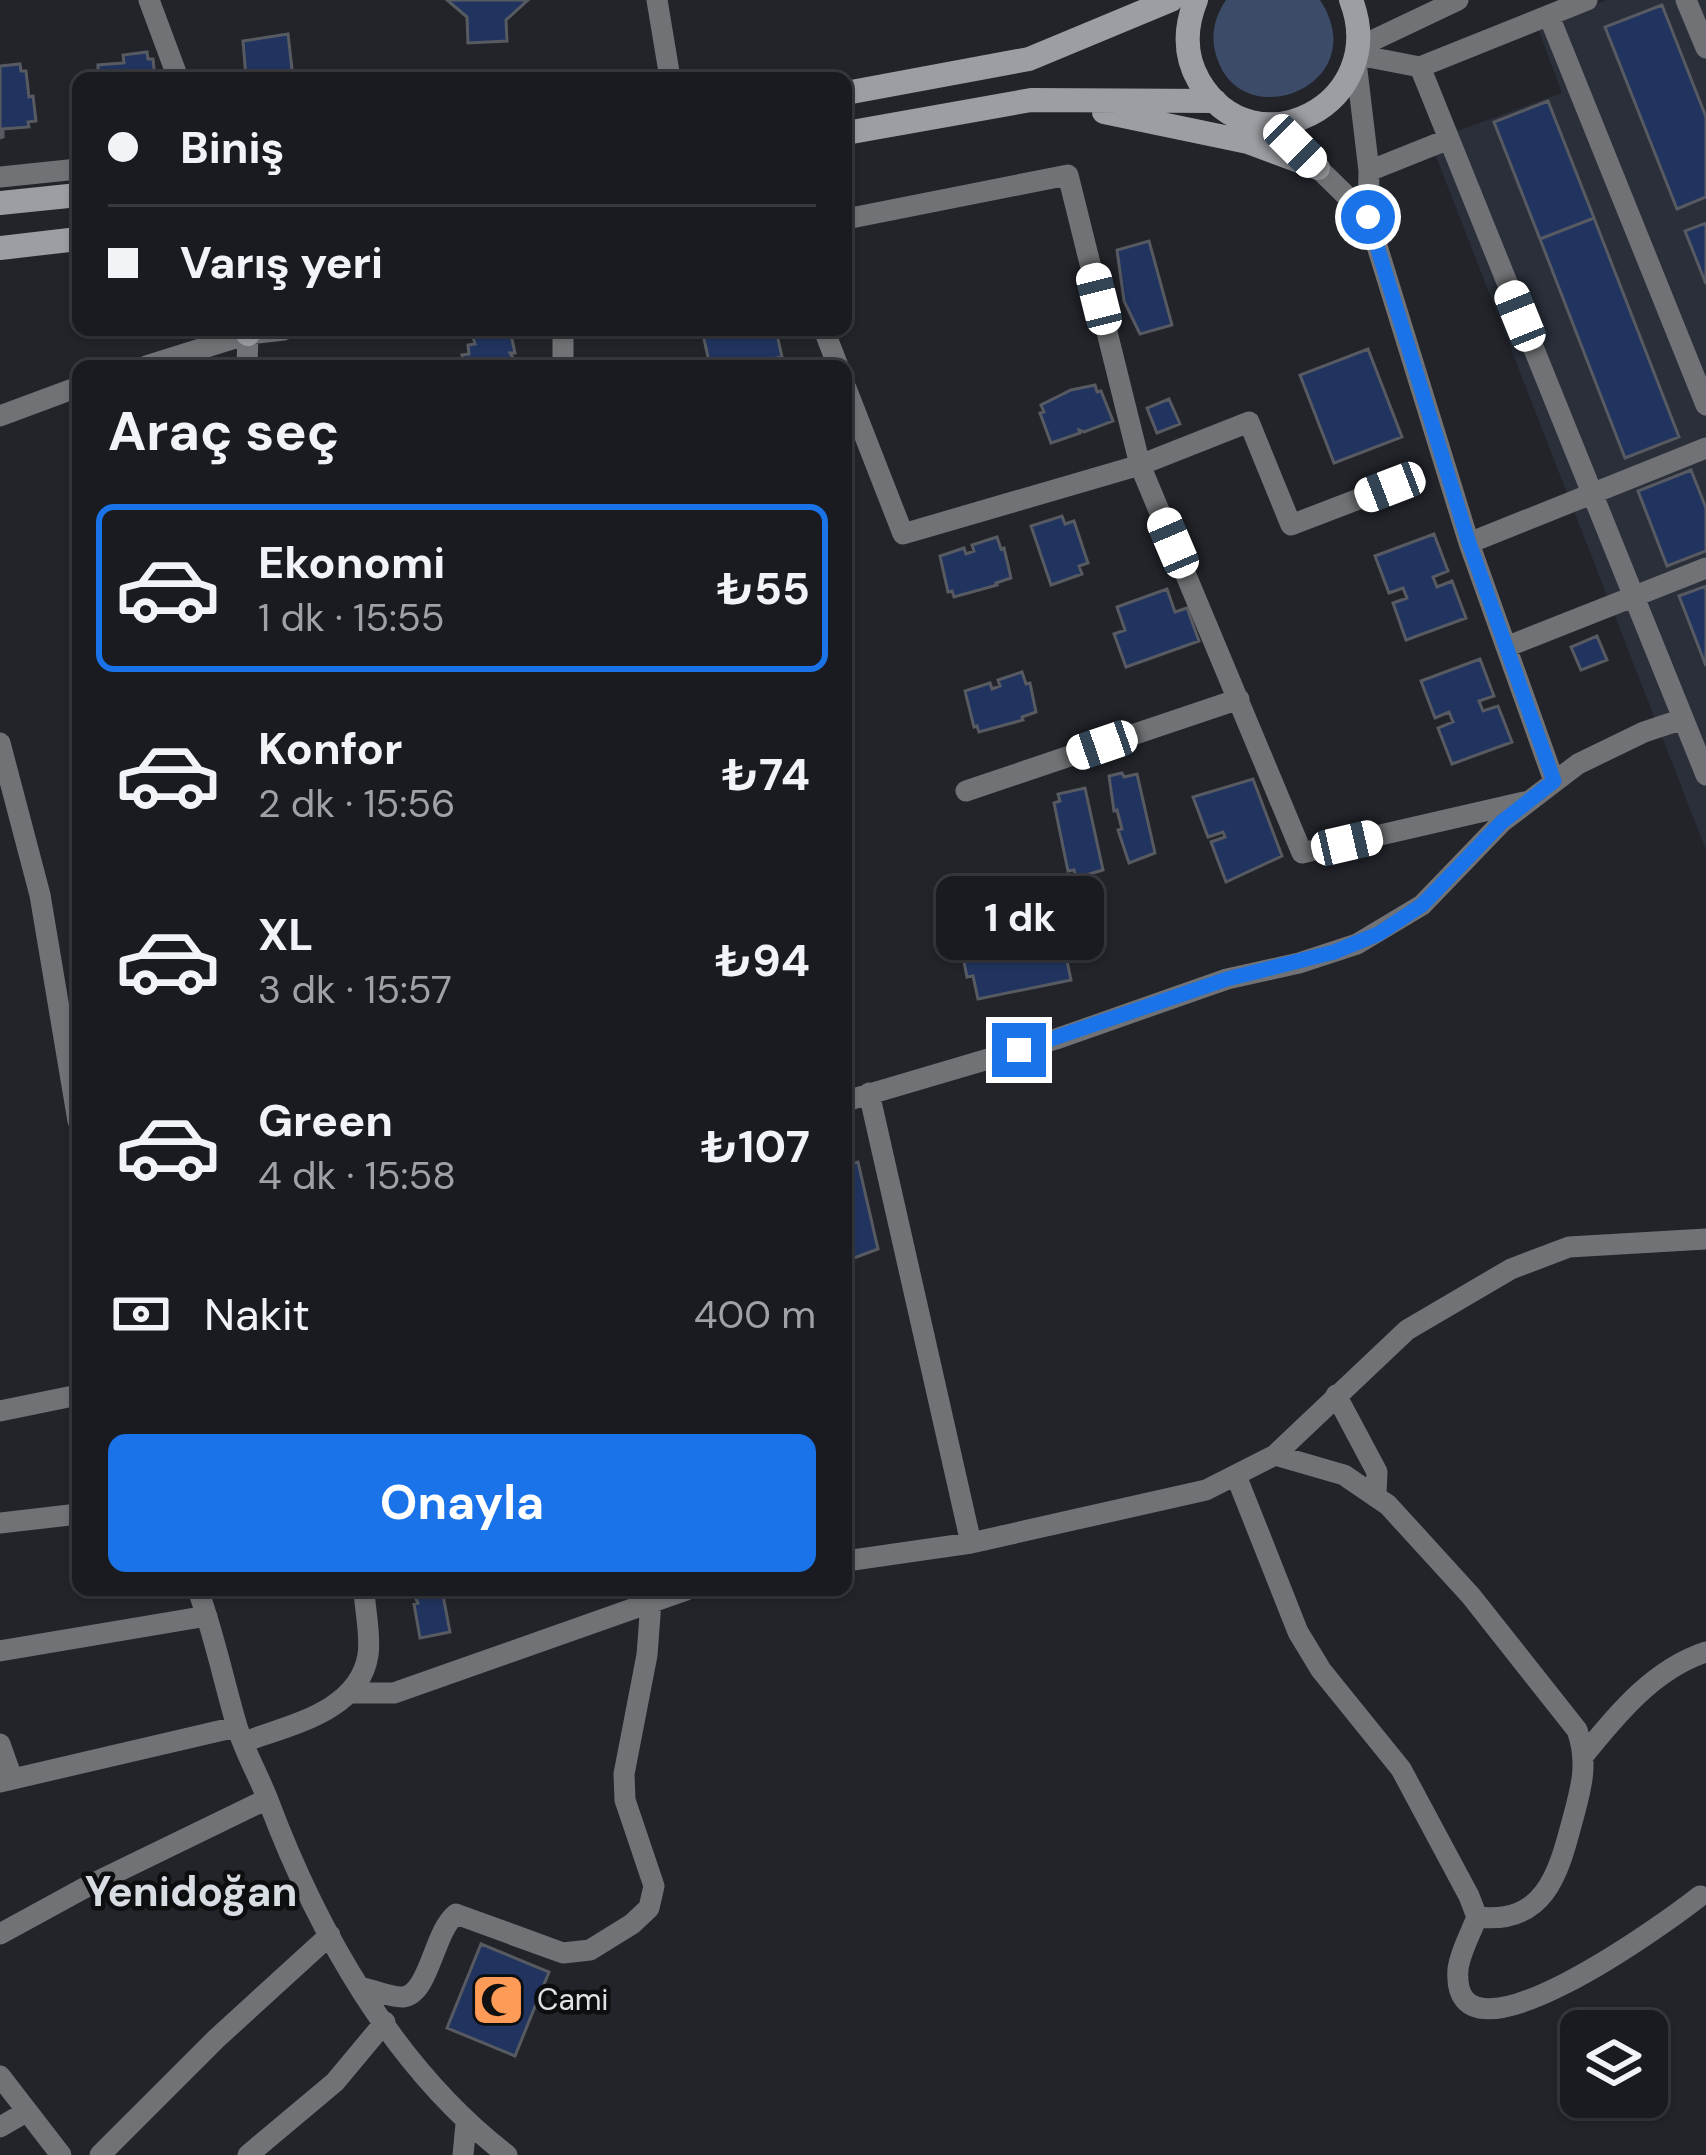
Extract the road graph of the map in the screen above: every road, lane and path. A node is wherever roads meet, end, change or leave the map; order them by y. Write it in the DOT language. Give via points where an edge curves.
graph roads {
  1 [pos="149,0"];
  2 [pos="657,0"];
  3 [pos="1171,0"];
  4 [pos="1196,0"];
  5 [pos="1351,0"];
  6 [pos="1459,0"];
  7 [pos="1587,0"];
  8 [pos="1686,0"];
  9 [pos="1549,16"];
  10 [pos="1706,48"];
  11 [pos="1358,54"];
  12 [pos="1420,67"];
  13 [pos="176,72"];
  14 [pos="669,72"];
  15 [pos="852,92"];
  16 [pos="1031,100"];
  17 [pos="1215,100"];
  18 [pos="1273,124"];
  19 [pos="852,132"];
  20 [pos="1449,139"];
  21 [pos="1318,168"];
  22 [pos="72,170"];
  23 [pos="1369,171"];
  24 [pos="0,177"];
  25 [pos="72,196"];
  26 [pos="0,203"];
  27 [pos="1368,217"];
  28 [pos="852,218"];
  29 [pos="72,240"];
  30 [pos="0,248"];
  31 [pos="233,336"];
  32 [pos="163,360"];
  33 [pos="72,389"];
  34 [pos="852,403"];
  35 [pos="1706,406"];
  36 [pos="0,416"];
  37 [pos="1706,448"];
  38 [pos="1140,465"];
  39 [pos="1390,487"];
  40 [pos="1592,494"];
  41 [pos="1469,543"];
  42 [pos="1706,568"];
  43 [pos="1634,597"];
  44 [pos="1507,647"];
  45 [pos="1239,699"];
  46 [pos="1683,719"];
  47 [pos="0,743"];
  48 [pos="1706,775"];
  49 [pos="1554,781"];
  50 [pos="966,791"];
  51 [pos="1524,802"];
  52 [pos="72,1085"];
  53 [pos="869,1093"];
  54 [pos="852,1099"];
  55 [pos="1706,1239"];
  56 [pos="72,1395"];
  57 [pos="1336,1395"];
  58 [pos="0,1412"];
  59 [pos="1275,1455"];
  60 [pos="1237,1478"];
  61 [pos="1376,1494"];
  62 [pos="72,1515"];
  63 [pos="0,1523"];
  64 [pos="971,1543"];
  65 [pos="852,1560"];
  66 [pos="200,1596"];
  67 [pos="364,1596"];
  68 [pos="669,1596"];
  69 [pos="652,1602"];
  70 [pos="207,1616"];
  71 [pos="0,1651"];
  72 [pos="1706,1652"];
  73 [pos="349,1693"];
  74 [pos="240,1734"];
  75 [pos="0,1744"];
  76 [pos="1584,1755"];
  77 [pos="6,1780"];
  78 [pos="267,1799"];
  79 [pos="1700,1896"];
  80 [pos="1477,1917"];
  81 [pos="0,1934"];
  82 [pos="331,1935"];
  83 [pos="363,1988"];
  84 [pos="385,2022"];
  85 [pos="0,2076"];
  86 [pos="26,2112"];
  87 [pos="466,2123"];
  88 [pos="0,2127"];
  89 [pos="61,2155"];
  90 [pos="100,2155"];
  91 [pos="248,2155"];
  92 [pos="463,2155"];
  93 [pos="507,2155"];
  1 -- 13 [label="street"];
  2 -- 14 [label="street"];
  3 -- 15 [label="street" via="1029,59"];
  4 -- 17 [label="street" via="1187,28 1190,60"];
  5 -- 11 [label="street"];
  6 -- 11 [label="street"];
  7 -- 9 [label="street"];
  8 -- 10 [label="street"];
  9 -- 12 [label="street"];
  9 -- 35 [label="street"];
  11 -- 12 [label="street"];
  11 -- 18 [label="street" via="1331,102"];
  11 -- 23 [label="street"];
  12 -- 20 [label="street"];
  16 -- 17 [label="street"];
  16 -- 19 [label="street"];
  16 -- 21 [label="street" via="1166,122"];
  17 -- 18 [label="street" via="1241,118"];
  18 -- 21 [label="street"];
  20 -- 23 [label="street"];
  20 -- 40 [label="street"];
  21 -- 27 [label="street"];
  22 -- 24 [label="street"];
  23 -- 27 [label="street"];
  25 -- 26 [label="street"];
  27 -- 41 [label="street"];
  28 -- 38 [label="street" via="1068,175"];
  29 -- 30 [label="street"];
  31 -- 32 [label="street"];
  33 -- 36 [label="street"];
  34 -- 38 [label="street" via="903,533"];
  37 -- 40 [label="street"];
  38 -- 39 [label="street" via="1249,422 1291,525"];
  38 -- 45 [label="street"];
  40 -- 41 [label="street"];
  40 -- 43 [label="street"];
  41 -- 44 [label="street"];
  42 -- 43 [label="street"];
  43 -- 44 [label="street"];
  43 -- 46 [label="street"];
  44 -- 49 [label="street"];
  45 -- 50 [label="street"];
  45 -- 51 [label="street" via="1302,853"];
  46 -- 48 [label="street"];
  46 -- 49 [label="street" via="1610,747"];
  47 -- 52 [label="street" via="40,895"];
  49 -- 51 [label="street"];
  51 -- 53 [label="street" via="1422,905 1357,944"];
  53 -- 54 [label="street"];
  53 -- 64 [label="street"];
  55 -- 57 [label="street" via="1569,1247 1531,1260 1420,1321"];
  56 -- 58 [label="street"];
  57 -- 59 [label="street"];
  57 -- 61 [label="street" via="1377,1472"];
  59 -- 60 [label="street"];
  59 -- 61 [label="street"];
  60 -- 64 [label="street"];
  60 -- 80 [label="street" via="1298,1632 1401,1769"];
  61 -- 76 [label="street" via="1570,1718"];
  62 -- 63 [label="street"];
  64 -- 65 [label="street"];
  66 -- 70 [label="street"];
  67 -- 73 [label="street" via="368,1651"];
  68 -- 69 [label="street"];
  69 -- 73 [label="street" via="394,1693"];
  69 -- 83 [label="street" via="624,1774 654,1886 649,1908 590,1950 563,1953 456,1914 410,1995"];
  70 -- 71 [label="street"];
  70 -- 74 [label="street"];
  72 -- 76 [label="street" via="1642,1691"];
  73 -- 74 [label="street" via="329,1709"];
  74 -- 77 [label="street"];
  74 -- 78 [label="street"];
  75 -- 77 [label="street"];
  76 -- 80 [label="street" via="1553,1880 1526,1909"];
  78 -- 81 [label="street"];
  78 -- 82 [label="street"];
  79 -- 80 [label="street" via="1531,2002 1504,2009 1473,2005 1461,1988 1458,1966"];
  82 -- 83 [label="street"];
  82 -- 90 [label="street"];
  83 -- 84 [label="street"];
  84 -- 87 [label="street"];
  84 -- 91 [label="street" via="326,2090"];
  85 -- 86 [label="street"];
  86 -- 88 [label="street"];
  86 -- 89 [label="street"];
  87 -- 92 [label="street"];
  87 -- 93 [label="street"];
}
